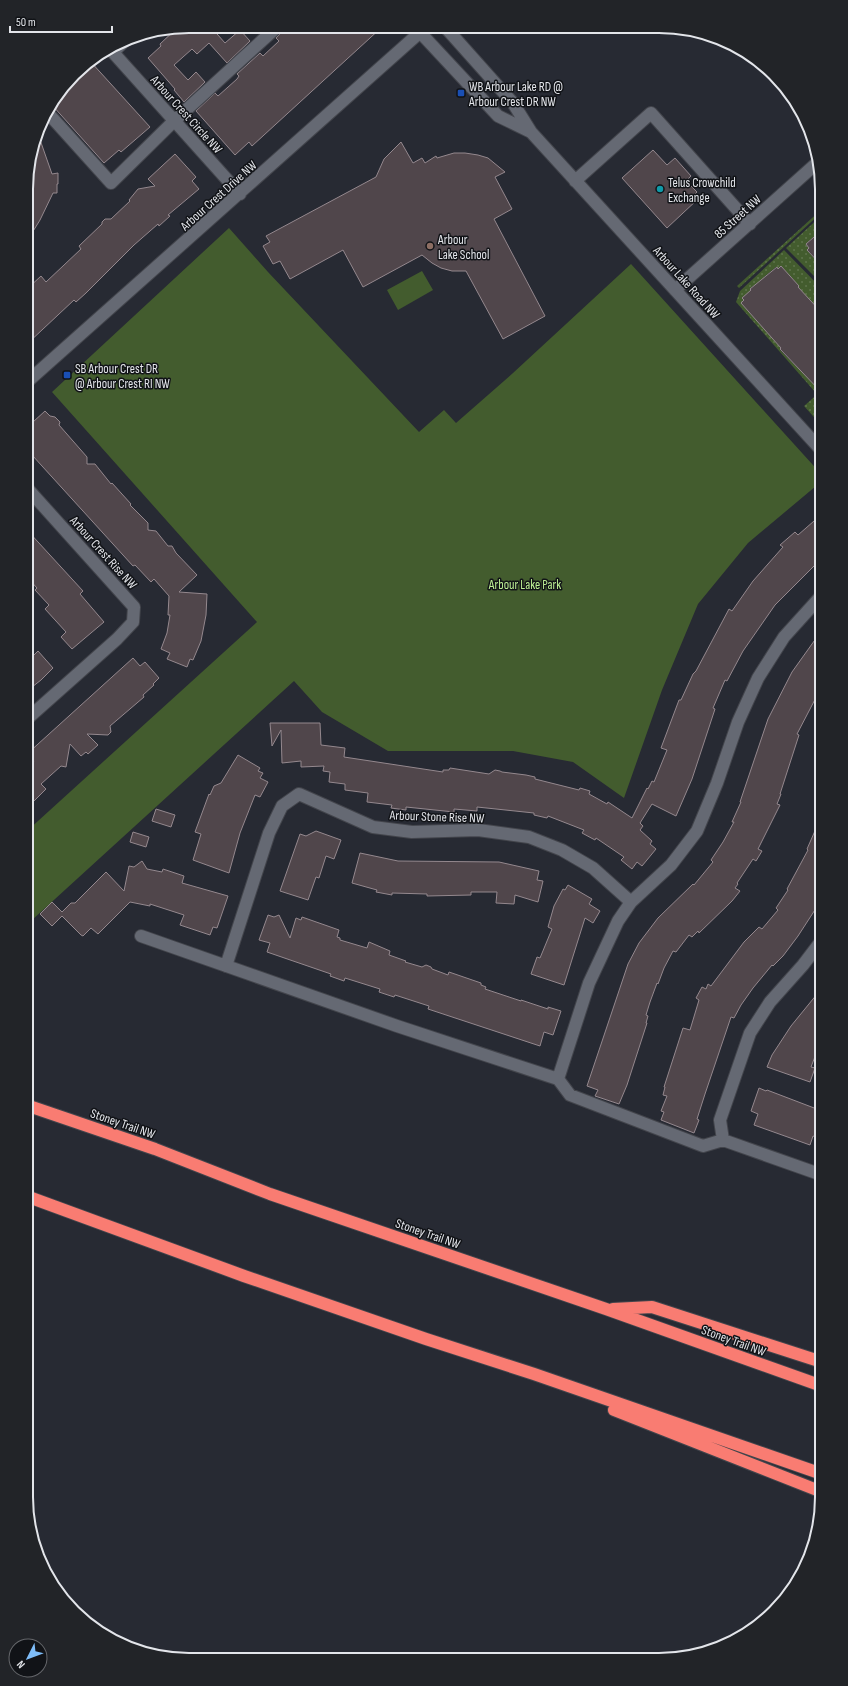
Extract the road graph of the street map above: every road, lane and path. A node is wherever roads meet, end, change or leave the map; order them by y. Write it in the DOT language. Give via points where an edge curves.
graph roads {
  1 [pos="269,33"];
  2 [pos="417,33"];
  3 [pos="425,33"];
  4 [pos="451,33"];
  5 [pos="113,53"];
  6 [pos="51,116"];
  7 [pos="174,121"];
  8 [pos="531,132"];
  9 [pos="813,166"];
  10 [pos="575,181"];
  11 [pos="240,194"];
  12 [pos="750,224"];
  13 [pos="675,290"];
  14 [pos="33,377"];
  15 [pos="815,443"];
  16 [pos="33,495"];
  17 [pos="815,603"];
  18 [pos="33,714"];
  19 [pos="631,902"];
  20 [pos="141,936"];
  21 [pos="815,949"];
  22 [pos="226,966"];
  23 [pos="558,1079"];
  24 [pos="33,1107"];
  25 [pos="724,1140"];
  26 [pos="815,1172"];
  27 [pos="33,1199"];
  28 [pos="606,1309"];
  29 [pos="815,1360"];
  30 [pos="552,1380"];
  31 [pos="815,1384"];
  32 [pos="815,1472"];
  33 [pos="815,1489"];
  1 -- 7 [label="street"];
  2 -- 11 [label="street, Arbour Crest Drive NW"];
  3 -- 8 [label="street, Arbour Lake Road NW" via="498,116"];
  4 -- 8 [label="street, Arbour Lake Road NW" via="514,103"];
  5 -- 7 [label="street, Arbour Crest Circle NW"];
  6 -- 7 [label="street" via="111,183"];
  7 -- 11 [label="street, Arbour Crest Circle NW"];
  8 -- 10 [label="street, Arbour Lake Road NW"];
  9 -- 12 [label="street, 85 Street NW"];
  10 -- 12 [label="street" via="651,113"];
  10 -- 13 [label="street, Arbour Lake Road NW"];
  11 -- 14 [label="street, Arbour Crest Drive NW"];
  12 -- 13 [label="street, 85 Street NW"];
  13 -- 15 [label="street, Arbour Lake Road NW"];
  16 -- 18 [label="street, Arbour Crest Rise NW" via="134,607 133,622 117,639"];
  17 -- 19 [label="street" via="784,637 758,678 738,722 697,830 671,865"];
  19 -- 22 [label="street, Arbour Stone Rise NW" via="592,868 562,850 529,837 478,830 412,832 373,828 299,794 282,806 269,833"];
  19 -- 23 [label="street" via="618,920 589,982"];
  20 -- 22 [label="street"];
  21 -- 25 [label="street" via="770,1002 750,1033 720,1120"];
  22 -- 23 [label="street"];
  23 -- 25 [label="street" via="570,1095 703,1146"];
  24 -- 28 [label="highway, Stoney Trail NW" via="155,1149 270,1194"];
  25 -- 26 [label="street"];
  27 -- 30 [label="highway" via="426,1339"];
  28 -- 29 [label="highway" via="652,1307"];
  28 -- 31 [label="highway, Stoney Trail NW"];
  30 -- 32 [label="highway"];
  30 -- 33 [label="highway" via="588,1400"];
}
